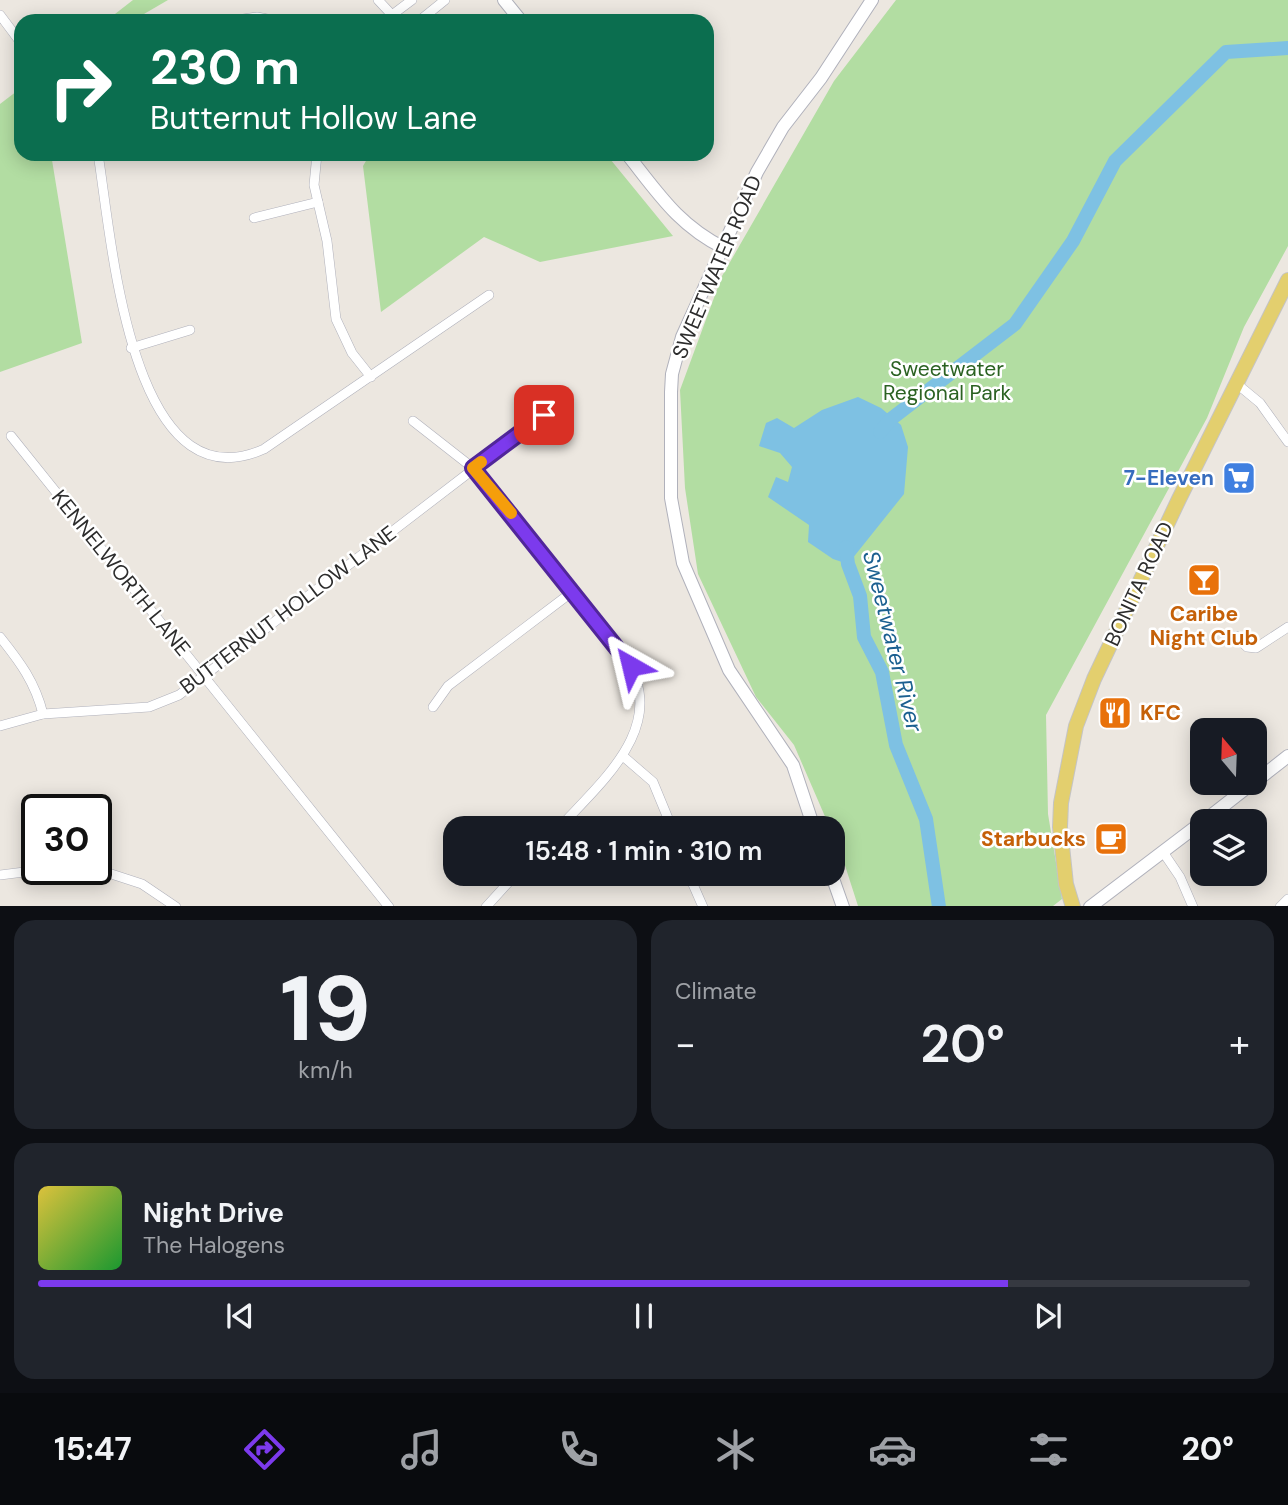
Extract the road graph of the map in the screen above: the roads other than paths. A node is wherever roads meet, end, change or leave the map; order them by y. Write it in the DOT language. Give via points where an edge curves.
graph roads {
  1 [pos="378,0"];
  2 [pos="412,0"];
  3 [pos="445,0"];
  4 [pos="504,0"];
  5 [pos="860,0"];
  6 [pos="872,0"];
  7 [pos="391,14"];
  8 [pos="393,14"];
  9 [pos="428,14"];
  10 [pos="515,14"];
  11 [pos="0,15"];
  12 [pos="862,16"];
  13 [pos="14,34"];
  14 [pos="99,161"];
  15 [pos="316,161"];
  16 [pos="632,161"];
  17 [pos="318,202"];
  18 [pos="254,218"];
  19 [pos="724,248"];
  20 [pos="1288,281"];
  21 [pos="489,295"];
  22 [pos="190,330"];
  23 [pos="131,348"];
  24 [pos="371,377"];
  25 [pos="1237,384"];
  26 [pos="544,415"];
  27 [pos="413,421"];
  28 [pos="10,436"];
  29 [pos="1288,442"];
  30 [pos="473,468"];
  31 [pos="572,592"];
  32 [pos="1288,627"];
  33 [pos="1236,636"];
  34 [pos="0,637"];
  35 [pos="204,677"];
  36 [pos="433,707"];
  37 [pos="43,714"];
  38 [pos="0,726"];
  39 [pos="1288,756"];
  40 [pos="624,757"];
  41 [pos="1267,772"];
  42 [pos="1237,795"];
  43 [pos="1219,809"];
  44 [pos="570,816"];
  45 [pos="667,816"];
  46 [pos="810,816"];
  47 [pos="1190,831"];
  48 [pos="1163,852"];
  49 [pos="21,873"];
  50 [pos="112,874"];
  51 [pos="0,876"];
  52 [pos="505,886"];
  53 [pos="694,886"];
  54 [pos="836,886"];
  55 [pos="1288,899"];
  56 [pos="176,906"];
  57 [pos="389,906"];
  58 [pos="486,906"];
  59 [pos="703,906"];
  60 [pos="843,906"];
  61 [pos="1073,906"];
  62 [pos="1090,906"];
  63 [pos="1193,906"];
  64 [pos="1280,906"];
  1 -- 7 [label="street"];
  2 -- 8 [label="street"];
  3 -- 9 [label="street"];
  4 -- 10 [label="main road"];
  5 -- 12 [label="main road"];
  6 -- 12 [label="main road, SWEETWATER ROAD"];
  11 -- 13 [label="street"];
  12 -- 19 [label="main road, SWEETWATER ROAD" via="783,127 757,172"];
  14 -- 23 [label="street"];
  15 -- 17 [label="street"];
  16 -- 19 [label="main road" via="678,219"];
  17 -- 18 [label="street"];
  17 -- 24 [label="street" via="336,319 352,354"];
  19 -- 46 [label="main road, SWEETWATER ROAD" via="682,337 672,374 671,498 677,539 706,622 748,701 793,765"];
  20 -- 25 [label="main road, BONITA ROAD"];
  21 -- 24 [label="street"];
  22 -- 23 [label="street"];
  23 -- 24 [label="street" via="149,391 176,434 196,450 221,458 239,458 264,449"];
  25 -- 29 [label="street" via="1260,404"];
  25 -- 61 [label="main road, BONITA ROAD" via="1094,679 1076,726 1060,827"];
  26 -- 30 [label="street, BUTTERNUT HOLLOW LANE"];
  27 -- 30 [label="street"];
  28 -- 35 [label="street, KENNELWORTH LANE"];
  30 -- 31 [label="street"];
  30 -- 35 [label="street, BUTTERNUT HOLLOW LANE"];
  31 -- 36 [label="street" via="439,695"];
  31 -- 40 [label="street" via="631,666 636,680 638,720"];
  32 -- 33 [label="street" via="1256,648 1247,647"];
  34 -- 37 [label="street" via="26,670"];
  35 -- 37 [label="street, BUTTERNUT HOLLOW LANE" via="179,695 149,707"];
  35 -- 57 [label="street, KENNELWORTH LANE"];
  37 -- 38 [label="street, BUTTERNUT HOLLOW LANE"];
  39 -- 41 [label="main road"];
  40 -- 44 [label="street"];
  40 -- 45 [label="street" via="653,782"];
  42 -- 43 [label="main road"];
  47 -- 48 [label="main road"];
  48 -- 62 [label="main road"];
  48 -- 63 [label="street"];
  49 -- 51 [label="street"];
  50 -- 56 [label="street" via="142,884"];
  52 -- 58 [label="street"];
  53 -- 59 [label="street"];
  54 -- 60 [label="main road"];
  55 -- 64 [label="street"];
}
